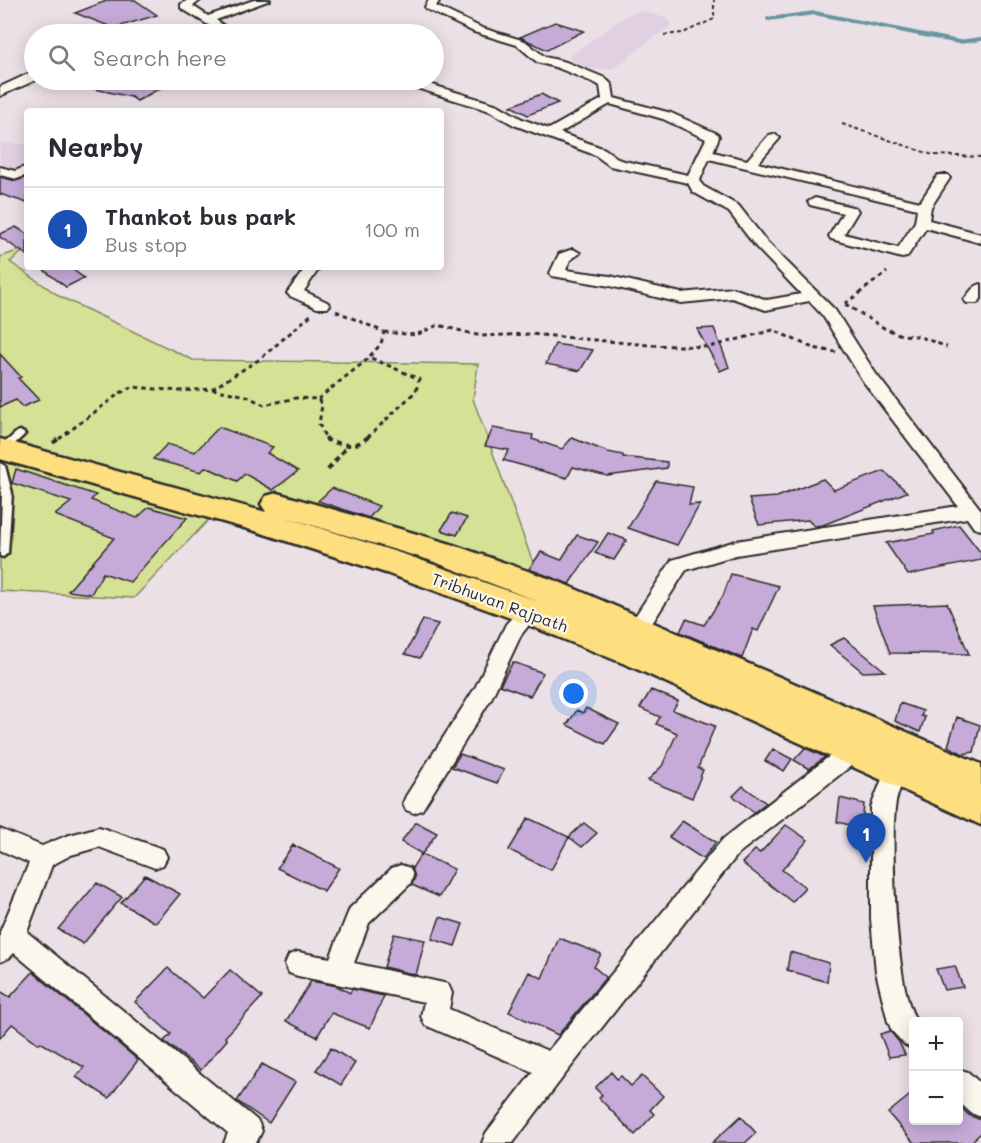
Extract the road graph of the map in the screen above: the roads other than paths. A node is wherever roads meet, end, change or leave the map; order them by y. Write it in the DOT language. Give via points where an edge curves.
graph roads {
  1 [pos="196,0"];
  2 [pos="265,0"];
  3 [pos="435,0"];
  4 [pos="180,3"];
  5 [pos="206,20"];
  6 [pos="213,24"];
  7 [pos="24,81"];
  8 [pos="437,90"];
  9 [pos="0,92"];
  10 [pos="608,100"];
  11 [pos="550,134"];
  12 [pos="774,138"];
  13 [pos="706,154"];
  14 [pos="750,164"];
  15 [pos="0,171"];
  16 [pos="24,174"];
  17 [pos="943,178"];
  18 [pos="693,180"];
  19 [pos="814,202"];
  20 [pos="923,214"];
  21 [pos="981,239"];
  22 [pos="573,253"];
  23 [pos="311,270"];
  24 [pos="813,296"];
  25 [pos="322,305"];
  26 [pos="4,448"];
  27 [pos="976,517"];
  28 [pos="3,553"];
  29 [pos="530,611"];
  30 [pos="637,630"];
  31 [pos="852,752"];
  32 [pos="901,760"];
  33 [pos="981,781"];
  34 [pos="414,803"];
  35 [pos="981,808"];
  36 [pos="0,839"];
  37 [pos="155,857"];
  38 [pos="43,858"];
  39 [pos="401,876"];
  40 [pos="6,943"];
  41 [pos="298,964"];
  42 [pos="337,973"];
  43 [pos="909,1031"];
  44 [pos="553,1067"];
  45 [pos="963,1087"];
  46 [pos="981,1103"];
  47 [pos="238,1143"];
  48 [pos="496,1143"];
  1 -- 4 [label="street"];
  2 -- 5 [label="street"];
  3 -- 10 [label="street" via="430,7 478,30 521,43 541,60 601,81 606,85"];
  4 -- 5 [label="street"];
  5 -- 6 [label="street"];
  7 -- 9 [label="street"];
  8 -- 11 [label="street" via="494,108"];
  10 -- 11 [label="street"];
  10 -- 13 [label="street" via="667,116 713,137"];
  11 -- 18 [label="street" via="600,152 615,163"];
  12 -- 14 [label="street"];
  13 -- 14 [label="street"];
  13 -- 18 [label="street"];
  14 -- 20 [label="street"];
  15 -- 16 [label="street"];
  17 -- 20 [label="street"];
  18 -- 24 [label="street" via="698,189 734,208 761,244"];
  19 -- 20 [label="street" via="851,211 836,236 902,254"];
  20 -- 21 [label="street"];
  22 -- 24 [label="street" via="564,257 557,273 681,298 734,292 766,305"];
  23 -- 25 [label="street" via="294,293"];
  24 -- 27 [label="street" via="829,313 869,377"];
  26 -- 28 [label="lane" via="7,493"];
  26 -- 29 [label="highway, Tribhuvan Rajpath" via="357,551"];
  26 -- 30 [label="highway, Tribhuvan Rajpath" via="53,443 373,530 547,591"];
  27 -- 30 [label="street" via="736,548 679,565"];
  29 -- 31 [label="highway, Tribhuvan Rajpath"];
  29 -- 34 [label="street" via="513,630 483,693"];
  30 -- 32 [label="highway, Tribhuvan Rajpath"];
  31 -- 32 [label="highway, Tribhuvan Rajpath"];
  31 -- 44 [label="street" via="731,846"];
  32 -- 33 [label="highway, Tribhuvan Rajpath"];
  32 -- 35 [label="highway, Tribhuvan Rajpath"];
  32 -- 43 [label="street" via="883,807 883,919 889,972 901,1022"];
  36 -- 38 [label="street"];
  37 -- 38 [label="street" via="99,837 66,846"];
  38 -- 40 [label="street"];
  39 -- 42 [label="street" via="359,916"];
  40 -- 47 [label="street" via="248,1131"];
  41 -- 42 [label="street"];
  42 -- 44 [label="street" via="439,993 434,1016"];
  44 -- 48 [label="street"];
  45 -- 46 [label="street"];
}
